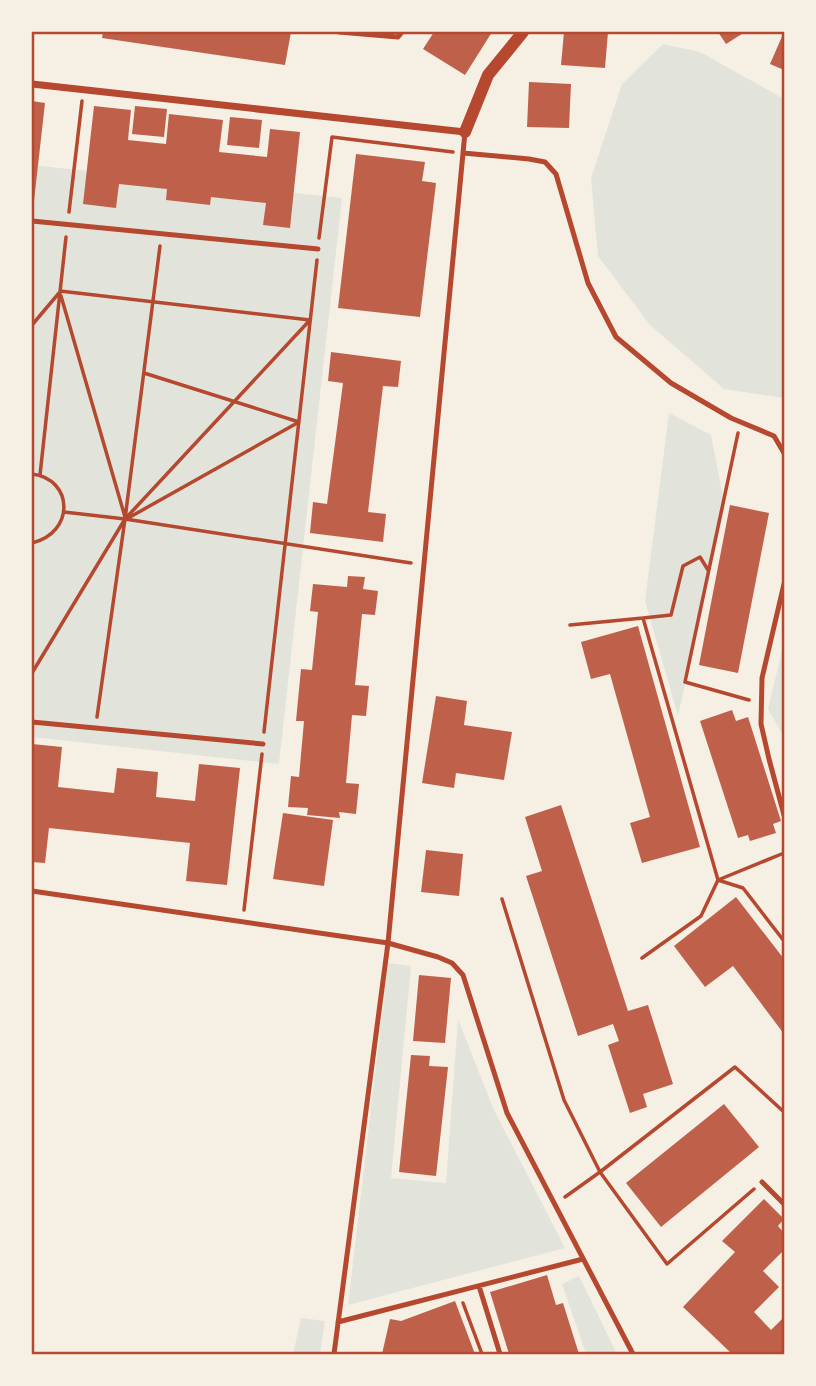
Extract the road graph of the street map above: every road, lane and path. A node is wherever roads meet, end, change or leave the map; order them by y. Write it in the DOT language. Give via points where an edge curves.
graph roads {
  1 [pos="339,32"];
  2 [pos="402,32"];
  3 [pos="523,32"];
  4 [pos="32,84"];
  5 [pos="83,90"];
  6 [pos="465,132"];
  7 [pos="463,153"];
  8 [pos="32,221"];
  9 [pos="68,224"];
  10 [pos="162,233"];
  11 [pos="318,249"];
  12 [pos="60,291"];
  13 [pos="153,302"];
  14 [pos="310,320"];
  15 [pos="32,325"];
  16 [pos="144,373"];
  17 [pos="234,402"];
  18 [pos="299,422"];
  19 [pos="740,422"];
  20 [pos="774,436"];
  21 [pos="785,443"];
  22 [pos="785,453"];
  23 [pos="32,474"];
  24 [pos="40,475"];
  25 [pos="64,512"];
  26 [pos="125,519"];
  27 [pos="32,543"];
  28 [pos="285,544"];
  29 [pos="424,565"];
  30 [pos="709,572"];
  31 [pos="785,583"];
  32 [pos="643,618"];
  33 [pos="570,625"];
  34 [pos="32,673"];
  35 [pos="762,704"];
  36 [pos="32,722"];
  37 [pos="96,728"];
  38 [pos="263,744"];
  39 [pos="785,815"];
  40 [pos="785,853"];
  41 [pos="718,880"];
  42 [pos="32,891"];
  43 [pos="502,899"];
  44 [pos="243,922"];
  45 [pos="785,941"];
  46 [pos="388,943"];
  47 [pos="642,958"];
  48 [pos="785,1112"];
  49 [pos="600,1172"];
  50 [pos="762,1182"];
  51 [pos="555,1204"];
  52 [pos="785,1204"];
  53 [pos="583,1259"];
  54 [pos="479,1286"];
  55 [pos="459,1291"];
  56 [pos="338,1322"];
  57 [pos="334,1354"];
  58 [pos="482,1354"];
  59 [pos="500,1354"];
  60 [pos="633,1354"];
  1 -- 2 [label="lane" via="398,37"];
  3 -- 6 [label="street" via="488,75"];
  4 -- 5 [label="street"];
  5 -- 6 [label="street"];
  5 -- 9 [label="path"];
  6 -- 7 [label="lane"];
  7 -- 11 [label="path" via="332,137"];
  7 -- 19 [label="lane" via="545,162 556,174 588,282 616,337 671,383"];
  7 -- 29 [label="lane"];
  8 -- 9 [label="lane"];
  9 -- 10 [label="lane"];
  9 -- 12 [label="path"];
  10 -- 11 [label="lane"];
  10 -- 13 [label="path"];
  11 -- 14 [label="path"];
  12 -- 13 [label="path"];
  12 -- 15 [label="path"];
  12 -- 24 [label="path"];
  12 -- 26 [label="path"];
  13 -- 14 [label="path"];
  13 -- 16 [label="path"];
  14 -- 17 [label="path"];
  14 -- 18 [label="path"];
  16 -- 17 [label="path"];
  16 -- 26 [label="path"];
  17 -- 18 [label="path"];
  17 -- 26 [label="path"];
  18 -- 26 [label="path"];
  18 -- 28 [label="path"];
  19 -- 20 [label="lane"];
  19 -- 30 [label="path"];
  20 -- 21 [label="lane"];
  20 -- 22 [label="lane"];
  23 -- 24 [label="path"];
  24 -- 25 [label="path" via="58,489"];
  25 -- 26 [label="path"];
  25 -- 27 [label="path" via="54,533"];
  26 -- 28 [label="path"];
  26 -- 34 [label="path"];
  26 -- 37 [label="path"];
  28 -- 29 [label="path"];
  28 -- 38 [label="path"];
  29 -- 46 [label="lane"];
  30 -- 32 [label="path" via="700,557 683,566 671,615"];
  30 -- 35 [label="path" via="685,682"];
  31 -- 35 [label="lane" via="762,678"];
  32 -- 33 [label="path"];
  32 -- 41 [label="path"];
  35 -- 39 [label="lane" via="761,724"];
  36 -- 37 [label="lane"];
  37 -- 38 [label="lane"];
  38 -- 44 [label="path"];
  40 -- 41 [label="path"];
  41 -- 45 [label="path" via="743,888"];
  41 -- 47 [label="path" via="702,916"];
  42 -- 44 [label="lane"];
  43 -- 49 [label="path" via="564,1100"];
  44 -- 46 [label="lane"];
  46 -- 51 [label="lane" via="438,957 463,975 507,1113"];
  46 -- 56 [label="lane"];
  48 -- 49 [label="path" via="735,1067"];
  49 -- 50 [label="path" via="667,1264"];
  49 -- 51 [label="path"];
  50 -- 52 [label="lane"];
  51 -- 53 [label="lane"];
  53 -- 54 [label="lane"];
  53 -- 60 [label="lane"];
  54 -- 55 [label="lane"];
  54 -- 59 [label="lane"];
  55 -- 56 [label="lane"];
  55 -- 58 [label="path"];
  56 -- 57 [label="lane"];
}
